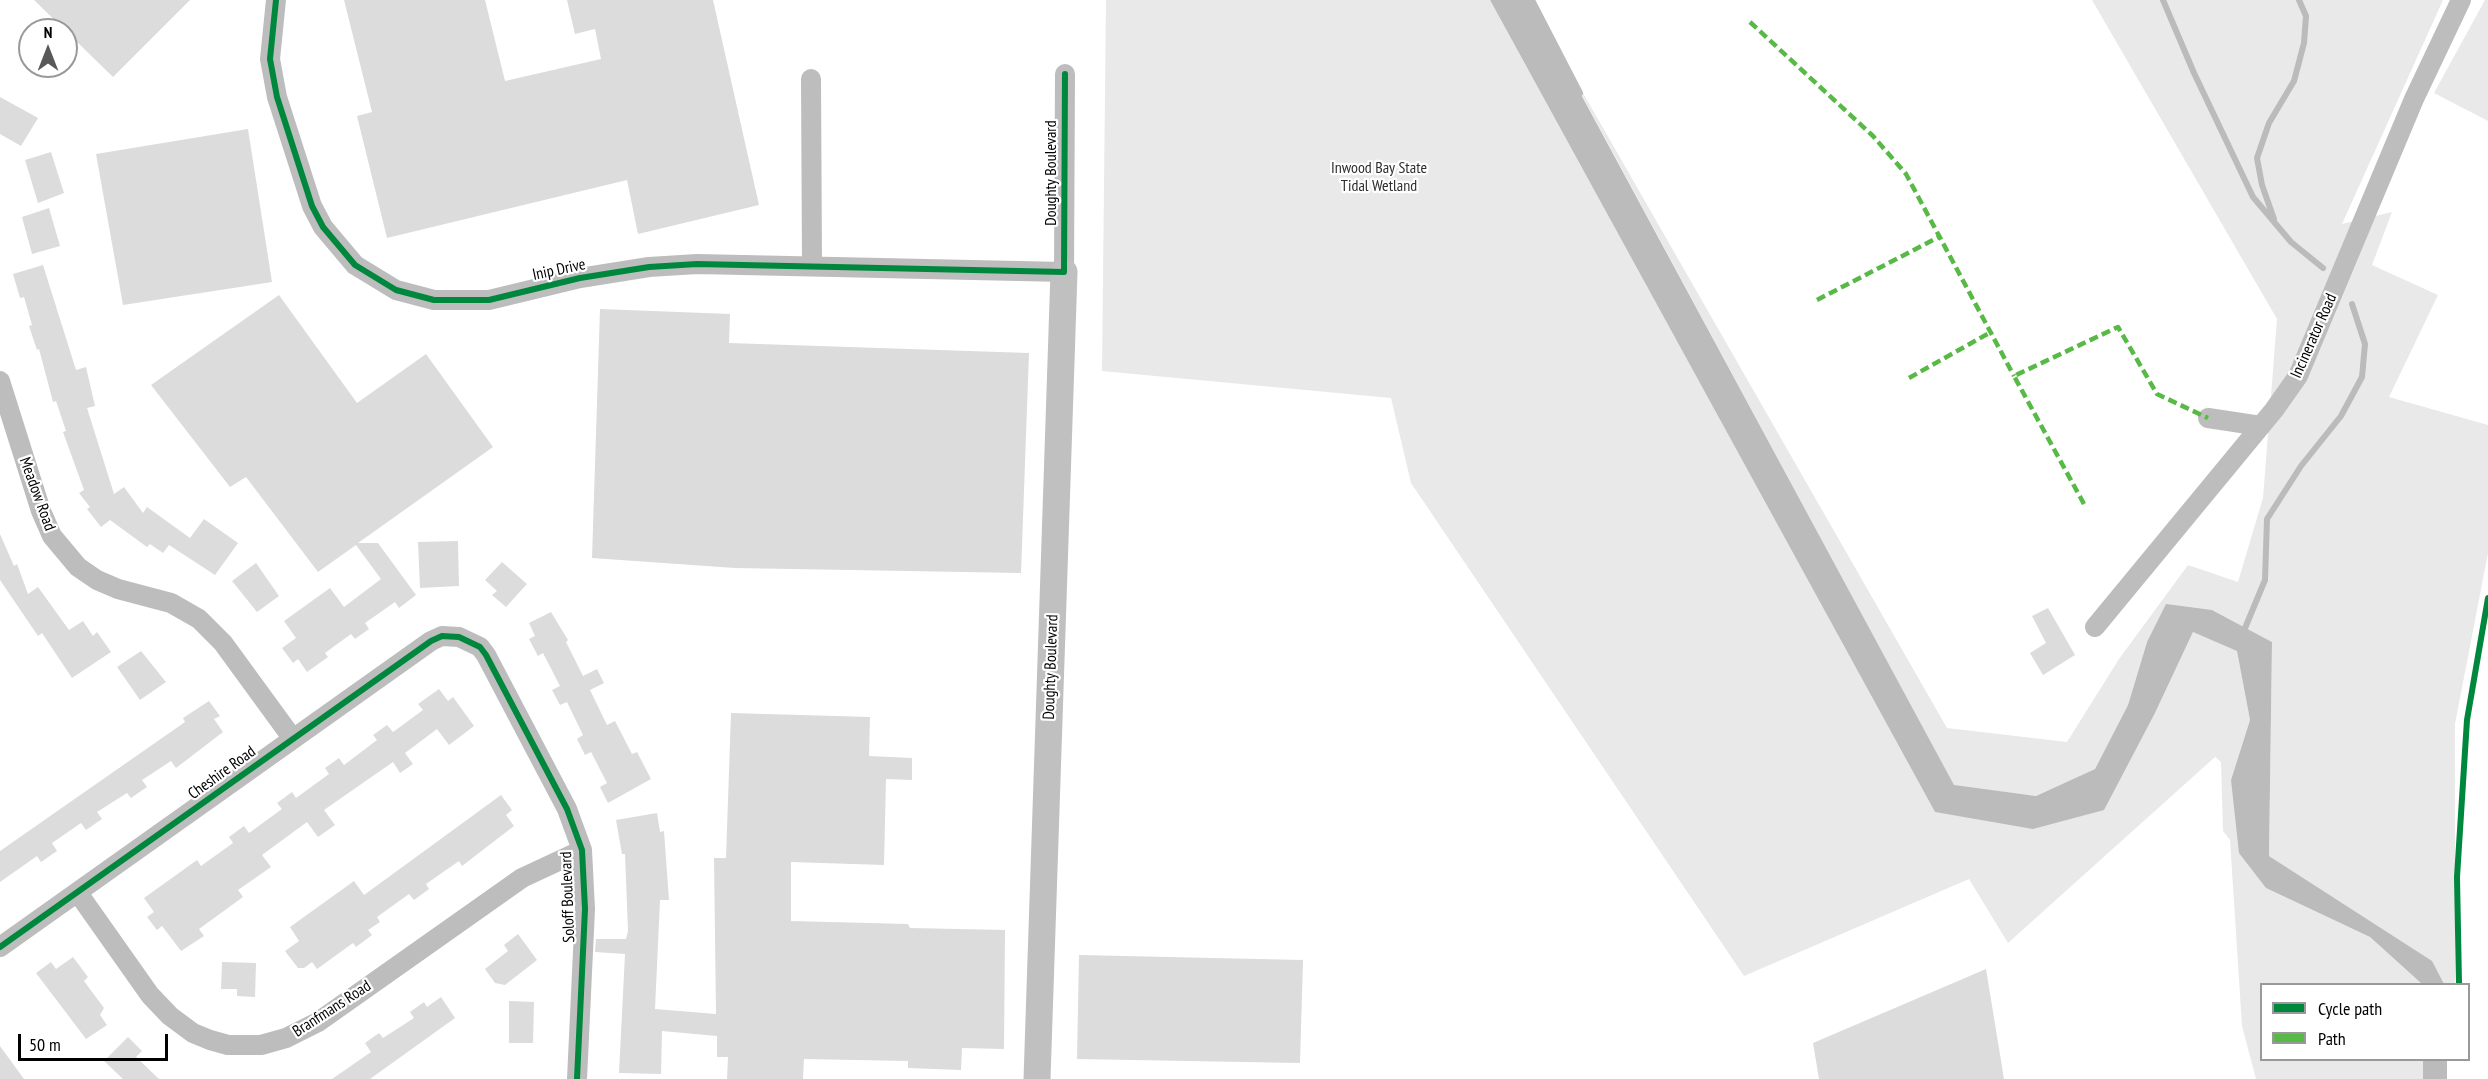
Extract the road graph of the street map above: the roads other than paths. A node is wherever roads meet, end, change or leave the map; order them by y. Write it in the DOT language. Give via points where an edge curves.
graph roads {
  1 [pos="276,0"];
  2 [pos="2461,0"];
  3 [pos="1065,74"];
  4 [pos="810,79"];
  5 [pos="812,266"];
  6 [pos="1064,272"];
  7 [pos="0,381"];
  8 [pos="2208,418"];
  9 [pos="2261,426"];
  10 [pos="2095,627"];
  11 [pos="465,639"];
  12 [pos="293,739"];
  13 [pos="582,850"];
  14 [pos="78,893"];
  15 [pos="0,947"];
  16 [pos="577,1079"];
  17 [pos="1037,1079"];
  1 -- 5 [label="street, Inip Drive" via="270,59 278,98 312,206 333,242 355,266 396,290 435,300 471,301 650,267"];
  2 -- 9 [label="street, Incinerator Road" via="2414,99 2298,376"];
  3 -- 6 [label="street, Doughty Boulevard"];
  4 -- 5 [label="street"];
  5 -- 6 [label="street, Inip Drive"];
  6 -- 17 [label="main road, Doughty Boulevard"];
  7 -- 12 [label="street, Meadow Road" via="52,536 78,567 97,580 171,603 199,619 223,643"];
  8 -- 9 [label="street"];
  9 -- 10 [label="street, Incinerator Road"];
  11 -- 12 [label="street, Cheshire Road" via="442,636 431,641"];
  11 -- 13 [label="street, Soloff Boulevard" via="480,647 486,656 567,809"];
  12 -- 14 [label="street, Cheshire Road"];
  13 -- 14 [label="street, Branfmans Road" via="522,878 318,1022 261,1045 228,1045 210,1040 170,1016 150,995"];
  13 -- 16 [label="street, Soloff Boulevard" via="585,909"];
  14 -- 15 [label="street, Cheshire Road"];
}
